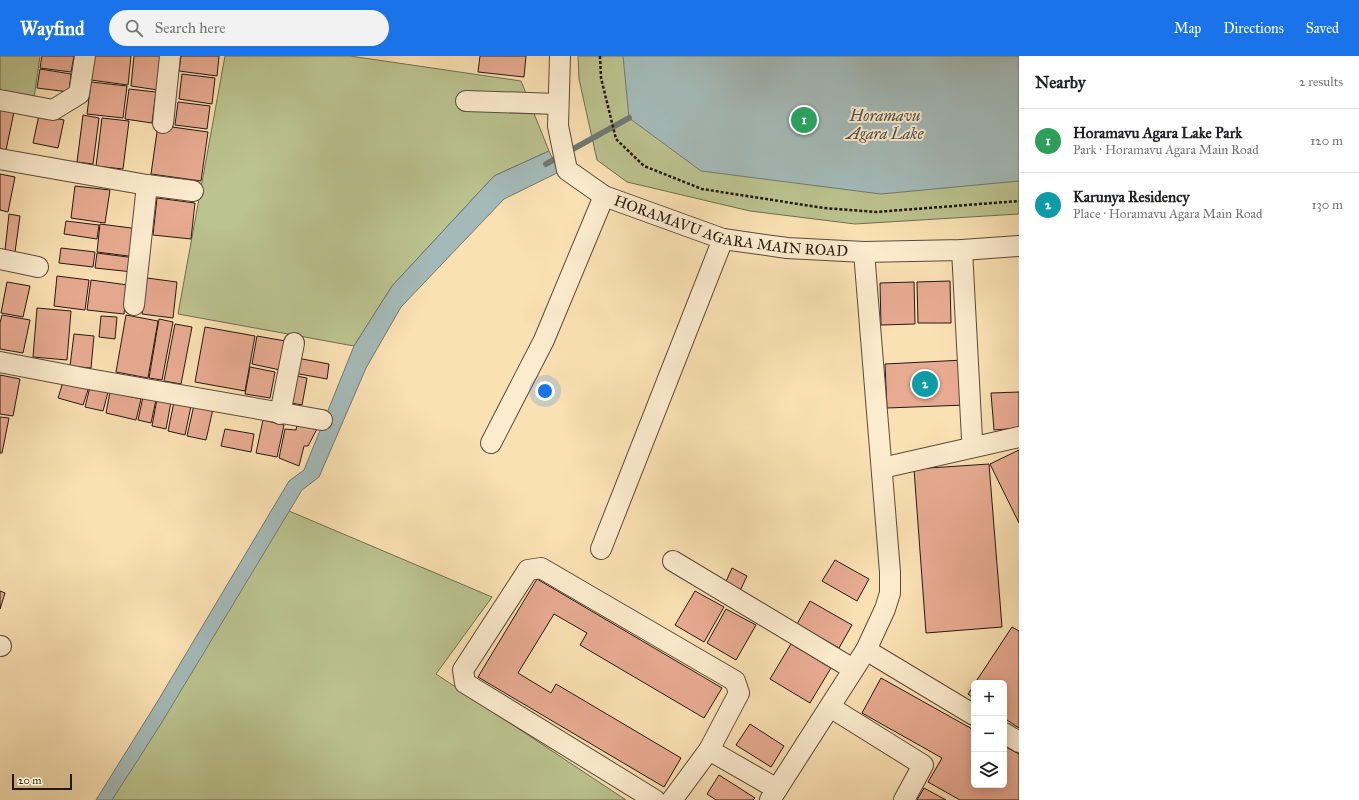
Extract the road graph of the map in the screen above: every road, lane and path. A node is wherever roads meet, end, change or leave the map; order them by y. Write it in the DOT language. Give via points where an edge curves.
graph roads {
  1 [pos="85,56"];
  2 [pos="170,56"];
  3 [pos="560,56"];
  4 [pos="600,56"];
  5 [pos="0,100"];
  6 [pos="466,101"];
  7 [pos="558,104"];
  8 [pos="163,123"];
  9 [pos="0,159"];
  10 [pos="147,185"];
  11 [pos="193,191"];
  12 [pos="604,196"];
  13 [pos="1019,201"];
  14 [pos="723,238"];
  15 [pos="1019,246"];
  16 [pos="962,250"];
  17 [pos="864,252"];
  18 [pos="0,259"];
  19 [pos="38,267"];
  20 [pos="134,305"];
  21 [pos="294,343"];
  22 [pos="0,362"];
  23 [pos="280,414"];
  24 [pos="322,420"];
  25 [pos="1019,437"];
  26 [pos="972,439"];
  27 [pos="491,443"];
  28 [pos="882,468"];
  29 [pos="601,549"];
  30 [pos="673,561"];
  31 [pos="866,650"];
  32 [pos="853,669"];
  33 [pos="830,707"];
  34 [pos="971,713"];
  35 [pos="1007,735"];
  36 [pos="1019,742"];
  37 [pos="708,750"];
  38 [pos="774,795"];
  39 [pos="655,800"];
  40 [pos="672,800"];
  41 [pos="904,800"];
  1 -- 5 [label="street" via="79,94 53,110"];
  2 -- 8 [label="street"];
  3 -- 7 [label="street, HORAMAVU AGARA MAIN ROAD"];
  4 -- 13 [label="path" via="601,78 616,139 644,166 702,189 824,208 876,212"];
  6 -- 7 [label="street"];
  7 -- 12 [label="street, HORAMAVU AGARA MAIN ROAD" via="558,126 566,161"];
  9 -- 10 [label="street"];
  10 -- 11 [label="street"];
  10 -- 20 [label="street"];
  12 -- 14 [label="street, HORAMAVU AGARA MAIN ROAD"];
  12 -- 27 [label="street" via="544,340"];
  14 -- 17 [label="street, HORAMAVU AGARA MAIN ROAD" via="787,248"];
  14 -- 29 [label="street"];
  15 -- 16 [label="street, HORAMAVU AGARA MAIN ROAD"];
  16 -- 17 [label="street, HORAMAVU AGARA MAIN ROAD"];
  16 -- 26 [label="street"];
  17 -- 28 [label="street"];
  18 -- 19 [label="street"];
  21 -- 23 [label="street"];
  22 -- 23 [label="street"];
  23 -- 24 [label="street"];
  25 -- 28 [label="street"];
  28 -- 31 [label="street" via="890,593"];
  30 -- 32 [label="street"];
  31 -- 32 [label="street"];
  31 -- 34 [label="street"];
  32 -- 33 [label="street"];
  33 -- 38 [label="street"];
  33 -- 41 [label="street" via="923,765"];
  35 -- 36 [label="street"];
  37 -- 38 [label="street"];
  37 -- 39 [label="street" via="739,693 735,681 541,568 528,570 463,670 465,683"];
  37 -- 40 [label="street"];
}
